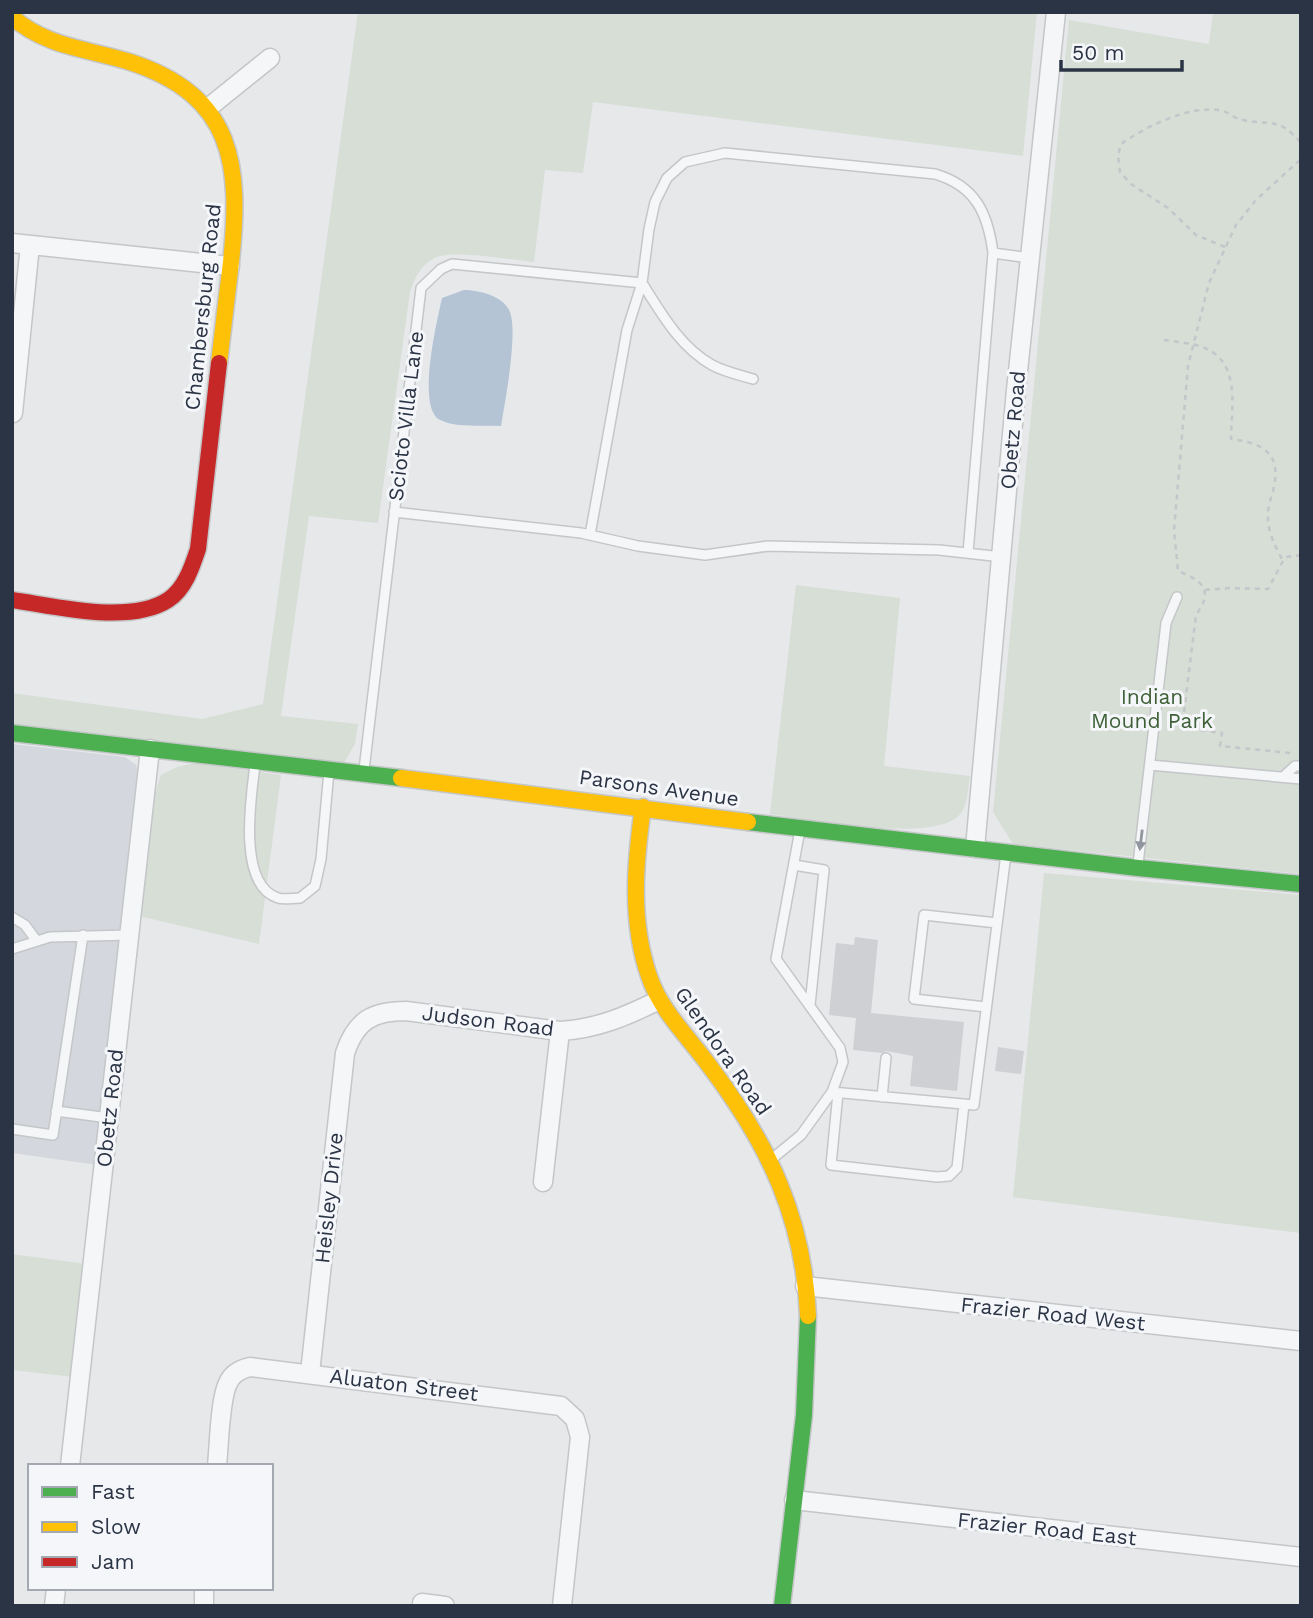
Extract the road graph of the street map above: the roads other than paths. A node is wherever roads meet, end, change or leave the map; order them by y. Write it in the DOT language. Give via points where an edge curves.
graph roads {
  1 [pos="1056,12"];
  2 [pos="12,18"];
  3 [pos="270,58"];
  4 [pos="208,108"];
  5 [pos="21,244"];
  6 [pos="993,253"];
  7 [pos="1030,258"];
  8 [pos="230,266"];
  9 [pos="642,283"];
  10 [pos="753,379"];
  11 [pos="13,413"];
  12 [pos="394,512"];
  13 [pos="590,535"];
  14 [pos="968,553"];
  15 [pos="1002,557"];
  16 [pos="1177,597"];
  17 [pos="12,600"];
  18 [pos="12,733"];
  19 [pos="150,749"];
  20 [pos="255,761"];
  21 [pos="1150,765"];
  22 [pos="1301,766"];
  23 [pos="329,769"];
  24 [pos="363,773"];
  25 [pos="1283,776"];
  26 [pos="1301,779"];
  27 [pos="643,807"];
  28 [pos="800,828"];
  29 [pos="975,848"];
  30 [pos="1006,852"];
  31 [pos="794,865"];
  32 [pos="1138,868"];
  33 [pos="1301,884"];
  34 [pos="12,917"];
  35 [pos="997,923"];
  36 [pos="83,935"];
  37 [pos="129,935"];
  38 [pos="36,940"];
  39 [pos="12,949"];
  40 [pos="659,1000"];
  41 [pos="810,1005"];
  42 [pos="986,1007"];
  43 [pos="358,1027"];
  44 [pos="560,1031"];
  45 [pos="886,1058"];
  46 [pos="835,1093"];
  47 [pos="882,1097"];
  48 [pos="964,1104"];
  49 [pos="56,1111"];
  50 [pos="109,1118"];
  51 [pos="12,1129"];
  52 [pos="771,1160"];
  53 [pos="543,1182"];
  54 [pos="805,1286"];
  55 [pos="1301,1341"];
  56 [pos="310,1373"];
  57 [pos="70,1464"];
  58 [pos="217,1464"];
  59 [pos="794,1500"];
  60 [pos="1301,1557"];
  61 [pos="422,1603"];
  62 [pos="445,1606"];
  63 [pos="562,1606"];
  64 [pos="782,1606"];
  1 -- 7 [label="street, Obetz Road"];
  2 -- 4 [label="street, Chambersburg Road" via="50,43 162,74"];
  3 -- 4 [label="street"];
  4 -- 8 [label="street, Chambersburg Road" via="224,141 236,187"];
  5 -- 8 [label="street"];
  5 -- 11 [label="street"];
  6 -- 7 [label="lane"];
  6 -- 9 [label="lane" via="990,227 978,203 947,177 725,153 684,162 667,178 653,211"];
  6 -- 14 [label="lane"];
  7 -- 15 [label="street, Obetz Road"];
  8 -- 17 [label="street, Chambersburg Road" via="198,549 188,578 168,600 140,612"];
  9 -- 10 [label="lane" via="695,354 713,366"];
  9 -- 12 [label="lane, Scioto Villa Lane" via="452,264 435,274 421,288"];
  9 -- 13 [label="lane" via="627,330"];
  12 -- 13 [label="lane"];
  12 -- 24 [label="lane, Scioto Villa Lane"];
  13 -- 14 [label="lane" via="638,547 705,555 768,546"];
  14 -- 15 [label="lane"];
  15 -- 29 [label="street, Obetz Road"];
  16 -- 21 [label="lane" via="1166,623"];
  18 -- 19 [label="street, Parsons Avenue"];
  19 -- 20 [label="street, Parsons Avenue"];
  19 -- 37 [label="street, Obetz Road"];
  20 -- 23 [label="street, Parsons Avenue"];
  20 -- 23 [label="lane" via="251,861 260,887 278,898 300,898 314,886 321,859"];
  21 -- 25 [label="lane"];
  21 -- 32 [label="lane, one-way"];
  22 -- 25 [label="lane" via="1295,765"];
  23 -- 24 [label="street, Parsons Avenue"];
  24 -- 27 [label="street, Parsons Avenue"];
  25 -- 26 [label="lane"];
  27 -- 28 [label="street, Parsons Avenue"];
  27 -- 40 [label="street, Glendora Road" via="634,901 641,946"];
  28 -- 29 [label="street, Parsons Avenue"];
  28 -- 31 [label="lane"];
  29 -- 30 [label="street, Parsons Avenue"];
  30 -- 32 [label="street, Parsons Avenue"];
  30 -- 35 [label="lane"];
  31 -- 41 [label="lane" via="776,959"];
  31 -- 41 [label="lane" via="824,870"];
  32 -- 33 [label="street, Parsons Avenue"];
  34 -- 38 [label="lane"];
  35 -- 42 [label="lane"];
  35 -- 42 [label="lane" via="923,915 914,999"];
  36 -- 37 [label="lane"];
  36 -- 38 [label="lane"];
  36 -- 49 [label="lane"];
  37 -- 50 [label="street, Obetz Road"];
  38 -- 39 [label="lane"];
  40 -- 44 [label="street, Judson Road" via="609,1023"];
  40 -- 52 [label="street, Glendora Road" via="745,1113"];
  41 -- 46 [label="lane" via="840,1048 843,1062"];
  42 -- 48 [label="lane" via="974,1105"];
  43 -- 44 [label="street, Judson Road" via="371,1016 406,1011"];
  43 -- 56 [label="street, Heisley Drive" via="345,1053"];
  44 -- 53 [label="street"];
  45 -- 47 [label="lane"];
  46 -- 47 [label="lane"];
  46 -- 48 [label="lane" via="831,1165 937,1177 949,1176 957,1168"];
  46 -- 52 [label="lane" via="802,1135"];
  47 -- 48 [label="lane"];
  49 -- 50 [label="lane"];
  49 -- 51 [label="lane" via="53,1135"];
  50 -- 57 [label="street, Obetz Road"];
  52 -- 54 [label="street, Glendora Road" via="794,1220"];
  54 -- 55 [label="street, Frazier Road West"];
  54 -- 59 [label="street, Glendora Road" via="804,1405"];
  56 -- 58 [label="street, Aluaton Street" via="255,1367 236,1373 225,1395"];
  56 -- 63 [label="street, Aluaton Street" via="555,1405 571,1414 579,1428 580,1445"];
  59 -- 60 [label="street, Frazier Road East"];
  59 -- 64 [label="street, Glendora Road"];
  61 -- 62 [label="street"];
}
